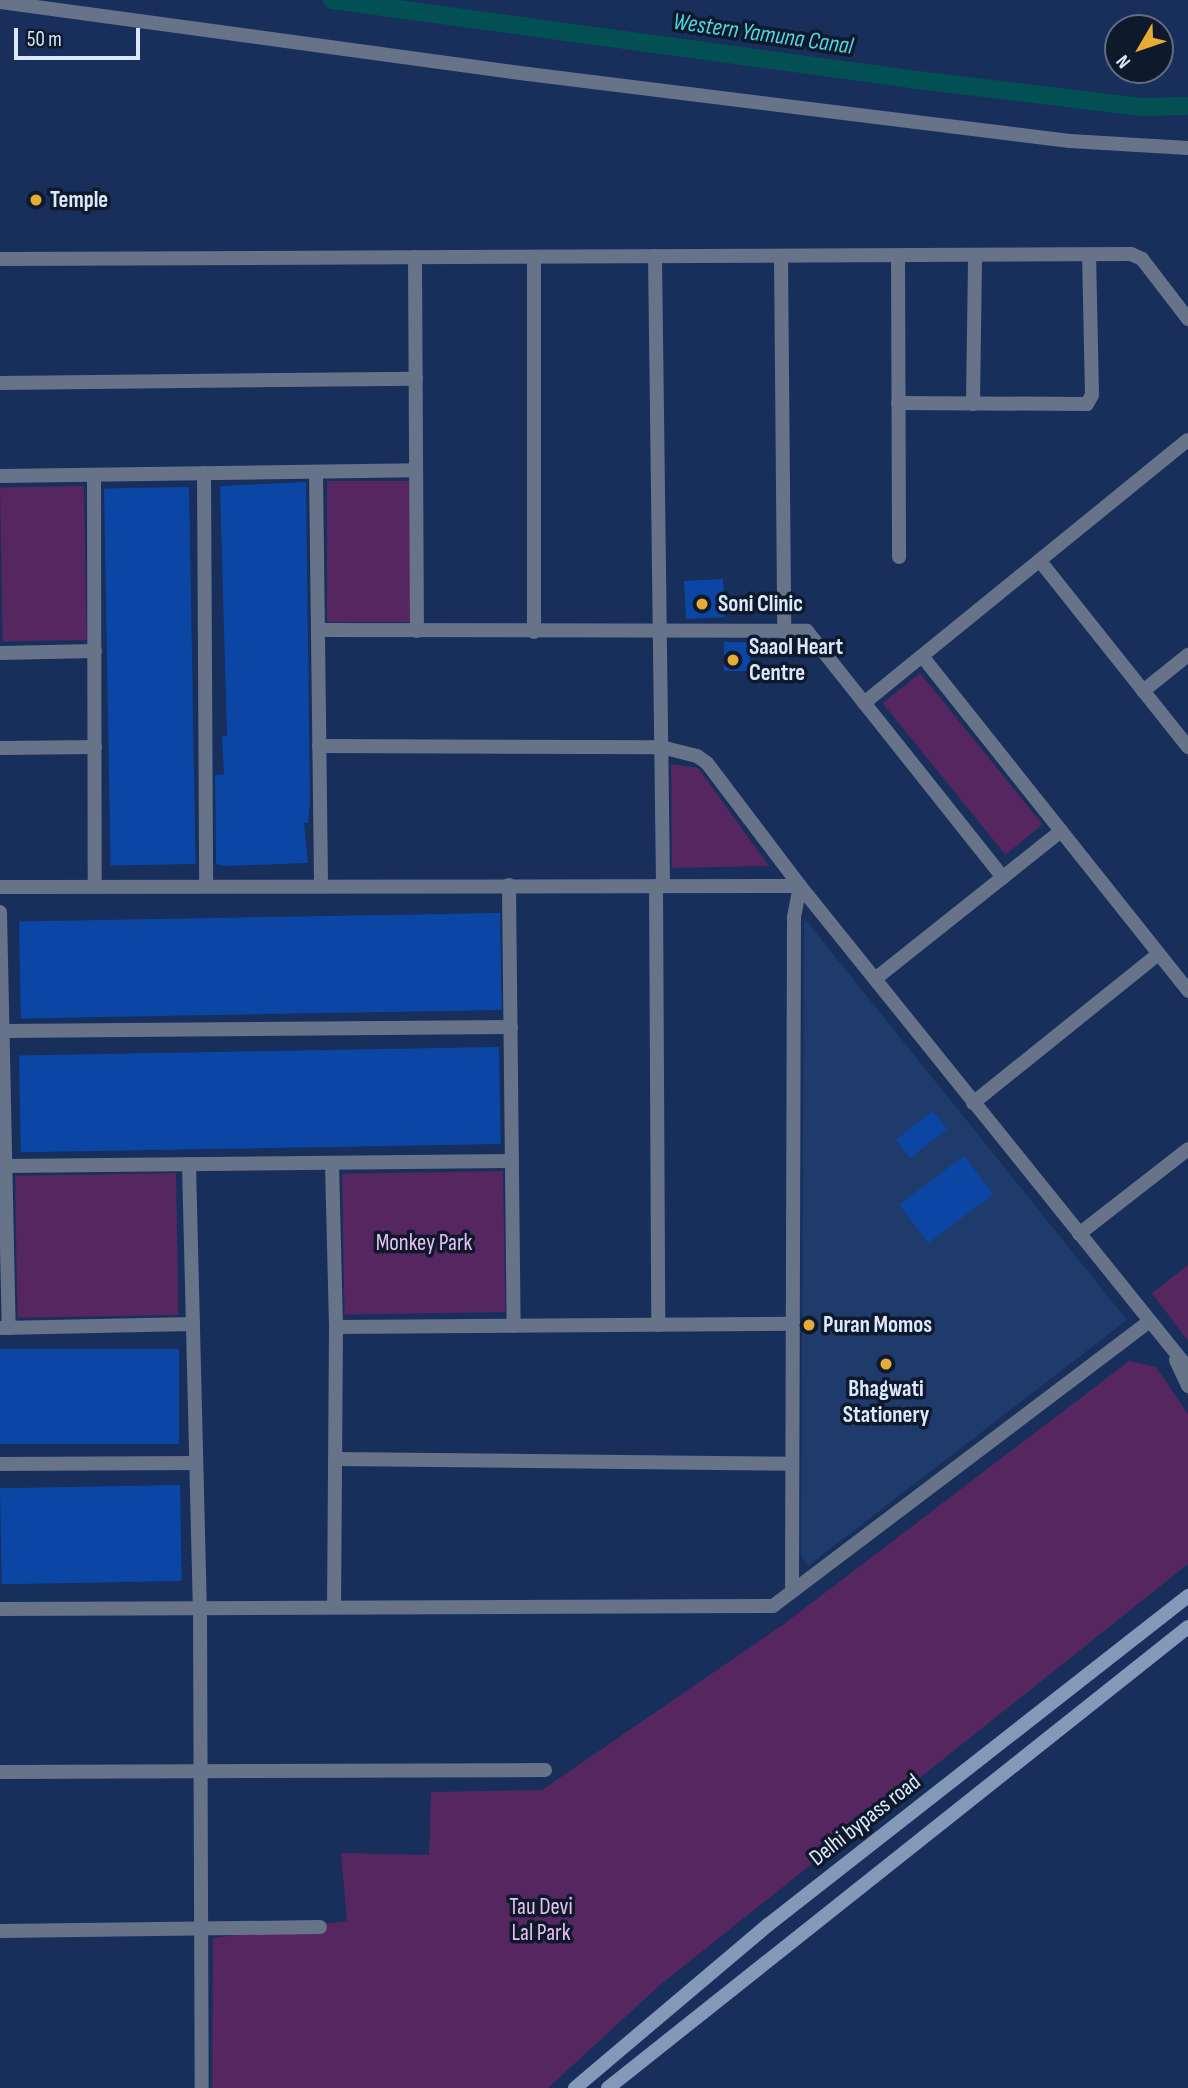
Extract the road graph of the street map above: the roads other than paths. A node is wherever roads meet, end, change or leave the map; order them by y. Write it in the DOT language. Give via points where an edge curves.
graph roads {
  1 [pos="0,2"];
  2 [pos="1188,148"];
  3 [pos="655,256"];
  4 [pos="781,256"];
  5 [pos="898,256"];
  6 [pos="975,256"];
  7 [pos="1089,256"];
  8 [pos="415,257"];
  9 [pos="534,257"];
  10 [pos="0,259"];
  11 [pos="1188,319"];
  12 [pos="416,379"];
  13 [pos="0,383"];
  14 [pos="898,403"];
  15 [pos="973,404"];
  16 [pos="1188,440"];
  17 [pos="416,470"];
  18 [pos="316,471"];
  19 [pos="204,473"];
  20 [pos="94,475"];
  21 [pos="0,476"];
  22 [pos="899,557"];
  23 [pos="1040,561"];
  24 [pos="318,630"];
  25 [pos="417,631"];
  26 [pos="534,632"];
  27 [pos="784,632"];
  28 [pos="660,633"];
  29 [pos="95,651"];
  30 [pos="0,653"];
  31 [pos="1188,655"];
  32 [pos="922,656"];
  33 [pos="1143,691"];
  34 [pos="864,703"];
  35 [pos="319,746"];
  36 [pos="95,747"];
  37 [pos="661,747"];
  38 [pos="1188,747"];
  39 [pos="0,748"];
  40 [pos="1061,831"];
  41 [pos="1003,877"];
  42 [pos="509,885"];
  43 [pos="206,886"];
  44 [pos="321,886"];
  45 [pos="659,886"];
  46 [pos="800,886"];
  47 [pos="0,887"];
  48 [pos="95,887"];
  49 [pos="0,912"];
  50 [pos="1158,954"];
  51 [pos="874,979"];
  52 [pos="1188,991"];
  53 [pos="511,1027"];
  54 [pos="3,1031"];
  55 [pos="973,1103"];
  56 [pos="1188,1149"];
  57 [pos="512,1161"];
  58 [pos="332,1163"];
  59 [pos="189,1164"];
  60 [pos="5,1166"];
  61 [pos="1079,1234"];
  62 [pos="1148,1322"];
  63 [pos="193,1324"];
  64 [pos="793,1324"];
  65 [pos="658,1325"];
  66 [pos="514,1326"];
  67 [pos="336,1327"];
  68 [pos="4,1328"];
  69 [pos="1174,1356"];
  70 [pos="1188,1368"];
  71 [pos="1188,1386"];
  72 [pos="335,1459"];
  73 [pos="196,1463"];
  74 [pos="0,1464"];
  75 [pos="793,1464"];
  76 [pos="792,1591"];
  77 [pos="1188,1596"];
  78 [pos="334,1607"];
  79 [pos="200,1608"];
  80 [pos="0,1609"];
  81 [pos="1188,1627"];
  82 [pos="545,1770"];
  83 [pos="200,1771"];
  84 [pos="0,1772"];
  85 [pos="200,1927"];
  86 [pos="320,1927"];
  87 [pos="0,1931"];
  88 [pos="202,2088"];
  89 [pos="575,2088"];
  90 [pos="608,2088"];
  1 -- 2 [label="street" via="1070,141"];
  3 -- 4 [label="street"];
  3 -- 9 [label="street"];
  3 -- 28 [label="street"];
  4 -- 5 [label="street"];
  4 -- 27 [label="street"];
  5 -- 6 [label="street"];
  5 -- 14 [label="street"];
  6 -- 7 [label="street"];
  6 -- 15 [label="street"];
  7 -- 11 [label="street" via="1137,255"];
  7 -- 15 [label="street" via="1090,401 1080,406"];
  8 -- 9 [label="street"];
  8 -- 10 [label="street"];
  8 -- 12 [label="street"];
  9 -- 26 [label="street"];
  12 -- 13 [label="street"];
  12 -- 17 [label="street"];
  14 -- 15 [label="street"];
  14 -- 22 [label="street"];
  16 -- 23 [label="street"];
  17 -- 18 [label="street"];
  17 -- 25 [label="street"];
  18 -- 19 [label="street"];
  18 -- 24 [label="street"];
  19 -- 20 [label="street"];
  19 -- 43 [label="street"];
  20 -- 21 [label="street"];
  20 -- 29 [label="street"];
  23 -- 32 [label="street"];
  23 -- 33 [label="street"];
  24 -- 25 [label="street"];
  24 -- 35 [label="street"];
  25 -- 26 [label="street"];
  26 -- 28 [label="street"];
  27 -- 28 [label="street"];
  27 -- 34 [label="street" via="810,634"];
  28 -- 37 [label="street"];
  29 -- 30 [label="street"];
  29 -- 36 [label="street"];
  31 -- 33 [label="street"];
  32 -- 34 [label="street"];
  32 -- 40 [label="street"];
  33 -- 38 [label="street"];
  34 -- 41 [label="street"];
  35 -- 37 [label="street"];
  35 -- 44 [label="street"];
  36 -- 39 [label="street"];
  36 -- 48 [label="street"];
  37 -- 45 [label="street"];
  37 -- 46 [label="street" via="707,763"];
  40 -- 41 [label="street"];
  40 -- 50 [label="street"];
  41 -- 51 [label="street"];
  42 -- 44 [label="street"];
  42 -- 45 [label="street"];
  42 -- 53 [label="street"];
  43 -- 44 [label="street"];
  43 -- 48 [label="street"];
  45 -- 46 [label="street"];
  45 -- 65 [label="street"];
  46 -- 51 [label="street"];
  46 -- 64 [label="street" via="794,918"];
  47 -- 48 [label="street"];
  49 -- 54 [label="street"];
  50 -- 52 [label="street"];
  50 -- 55 [label="street"];
  51 -- 55 [label="street"];
  53 -- 54 [label="street"];
  53 -- 57 [label="street"];
  54 -- 60 [label="street"];
  55 -- 61 [label="street"];
  56 -- 61 [label="street"];
  57 -- 58 [label="street"];
  57 -- 66 [label="street"];
  58 -- 59 [label="street"];
  58 -- 67 [label="street"];
  59 -- 60 [label="street"];
  59 -- 63 [label="street"];
  60 -- 68 [label="street"];
  61 -- 62 [label="street"];
  62 -- 69 [label="street"];
  62 -- 76 [label="street"];
  63 -- 68 [label="street"];
  63 -- 73 [label="street"];
  64 -- 65 [label="street"];
  64 -- 75 [label="street"];
  65 -- 66 [label="street"];
  66 -- 67 [label="street"];
  67 -- 72 [label="street"];
  69 -- 70 [label="street"];
  69 -- 71 [label="street"];
  72 -- 75 [label="street"];
  72 -- 78 [label="street"];
  73 -- 74 [label="street"];
  73 -- 79 [label="street"];
  75 -- 76 [label="street"];
  76 -- 78 [label="street" via="773,1606 759,1608"];
  77 -- 89 [label="main road, Delhi bypass road" via="768,1924"];
  78 -- 79 [label="street"];
  79 -- 80 [label="street"];
  79 -- 83 [label="street"];
  81 -- 90 [label="main road"];
  82 -- 83 [label="street"];
  83 -- 84 [label="street"];
  83 -- 85 [label="street"];
  85 -- 86 [label="street"];
  85 -- 87 [label="street"];
  85 -- 88 [label="street"];
}
